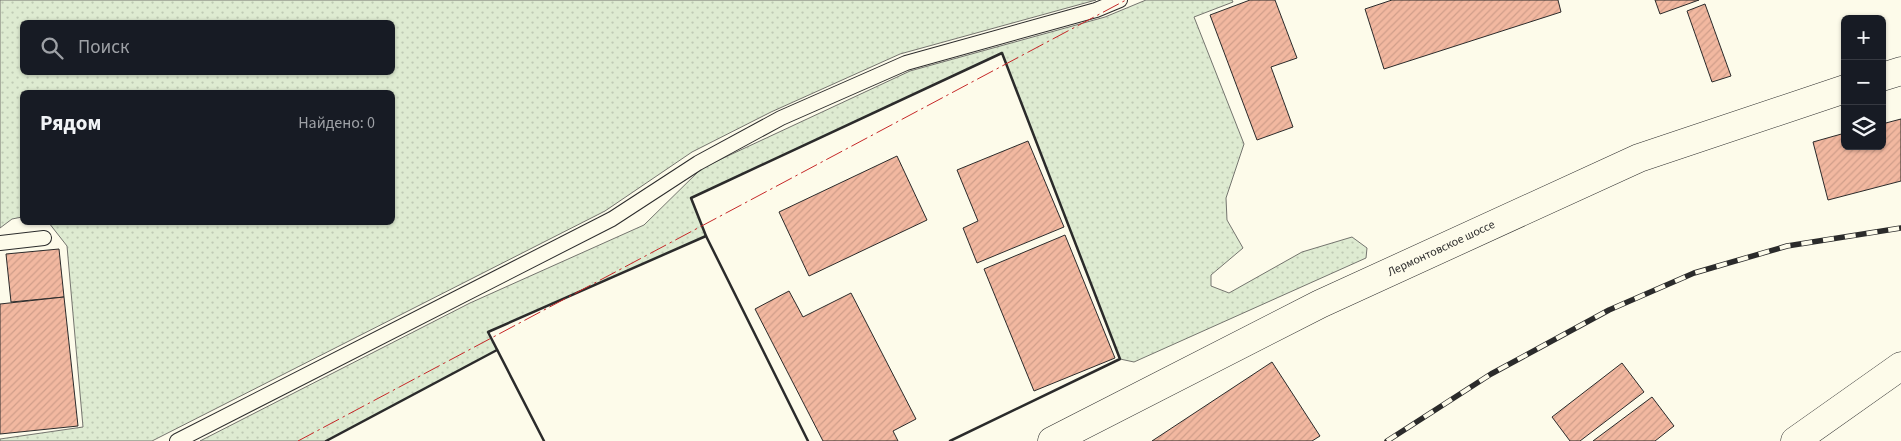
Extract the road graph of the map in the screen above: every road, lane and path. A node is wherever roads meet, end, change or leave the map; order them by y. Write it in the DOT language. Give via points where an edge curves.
graph roads {
  1 [pos="1120,0"];
  2 [pos="1901,71"];
  3 [pos="1886,76"];
  4 [pos="1841,91"];
  5 [pos="44,238"];
  6 [pos="0,243"];
  7 [pos="1901,366"];
  8 [pos="177,441"];
  9 [pos="1052,441"];
  10 [pos="1796,441"];
  1 -- 8 [label="lane" via="1096,10 906,63 781,118 698,163 612,219"];
  2 -- 3 [label="street"];
  4 -- 9 [label="street, Лермонтовское шоссе" via="1630,162 1320,304"];
  5 -- 6 [label="lane"];
  7 -- 10 [label="street"];
}
